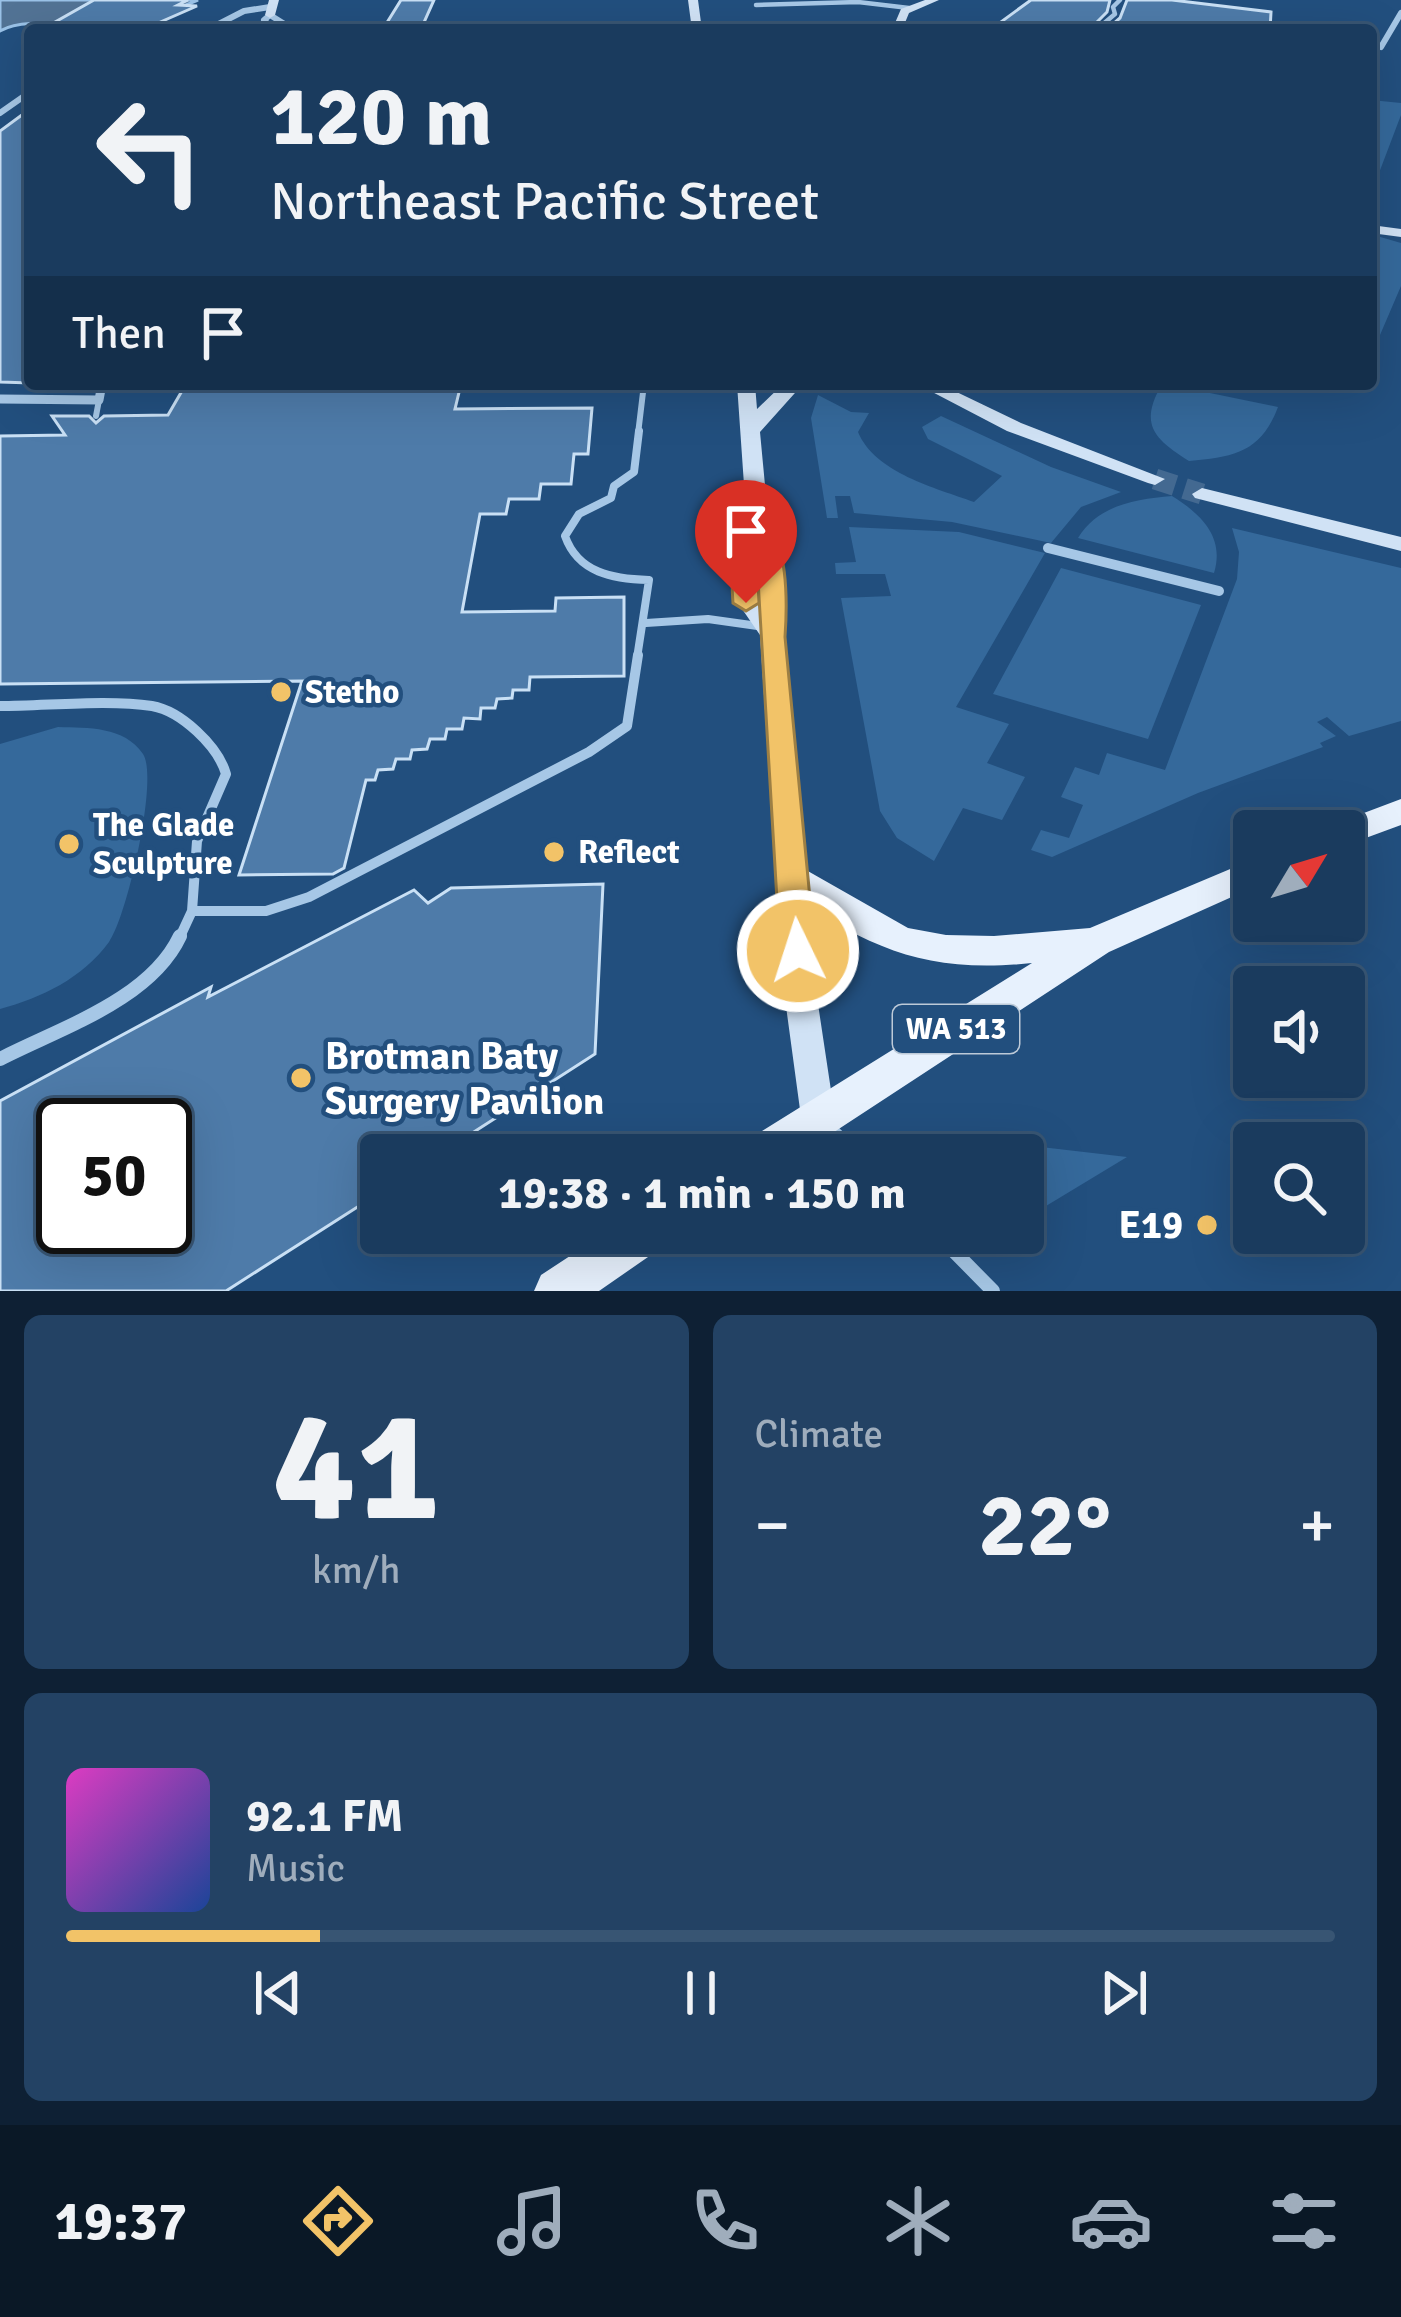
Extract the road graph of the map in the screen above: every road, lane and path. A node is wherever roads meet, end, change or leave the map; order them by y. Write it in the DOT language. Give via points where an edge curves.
graph roads {
  1 [pos="934,0"];
  2 [pos="1120,0"];
  3 [pos="756,5"];
  4 [pos="271,7"];
  5 [pos="909,8"];
  6 [pos="1401,14"];
  7 [pos="219,24"];
  8 [pos="898,24"];
  9 [pos="1103,24"];
  10 [pos="1381,47"];
  11 [pos="101,390"];
  12 [pos="643,390"];
  13 [pos="746,390"];
  14 [pos="787,390"];
  15 [pos="939,390"];
  16 [pos="0,399"];
  17 [pos="99,400"];
  18 [pos="96,416"];
  19 [pos="749,433"];
  20 [pos="1154,479"];
  21 [pos="1202,494"];
  22 [pos="1401,544"];
  23 [pos="1048,548"];
  24 [pos="1219,591"];
  25 [pos="646,623"];
  26 [pos="770,629"];
  27 [pos="0,706"];
  28 [pos="1401,812"];
  29 [pos="1365,826"];
  30 [pos="793,879"];
  31 [pos="1233,881"];
  32 [pos="193,911"];
  33 [pos="1095,942"];
  34 [pos="0,1059"];
  35 [pos="818,1118"];
  36 [pos="794,1134"];
  37 [pos="835,1134"];
  38 [pos="614,1254"];
  39 [pos="957,1254"];
  40 [pos="558,1291"];
  41 [pos="993,1291"];
  1 -- 5 [label="main road"];
  2 -- 9 [label="lane"];
  3 -- 5 [label="lane"];
  4 -- 7 [label="street"];
  5 -- 8 [label="main road"];
  6 -- 10 [label="street"];
  11 -- 17 [label="street"];
  12 -- 25 [label="lane" via="634,472 611,498 579,514 565,536 590,569 649,580"];
  13 -- 19 [label="main road"];
  14 -- 19 [label="main road"];
  15 -- 20 [label="main road"];
  16 -- 17 [label="street"];
  17 -- 18 [label="lane"];
  19 -- 26 [label="main road" via="758,528 743,566 746,603"];
  21 -- 22 [label="main road"];
  23 -- 24 [label="street"];
  25 -- 26 [label="lane" via="708,619"];
  25 -- 32 [label="lane" via="627,727 590,752 309,897 266,911"];
  26 -- 30 [label="main road"];
  27 -- 32 [label="lane" via="154,706 218,754 226,774 197,841"];
  28 -- 29 [label="main road"];
  30 -- 33 [label="main road" via="870,927 940,950"];
  30 -- 35 [label="main road"];
  31 -- 33 [label="main road, WA 513"];
  32 -- 34 [label="lane" via="170,958 135,989"];
  33 -- 35 [label="main road, WA 513"];
  35 -- 36 [label="main road, WA 513"];
  35 -- 37 [label="lane"];
  38 -- 40 [label="main road"];
  39 -- 41 [label="lane"];
}
